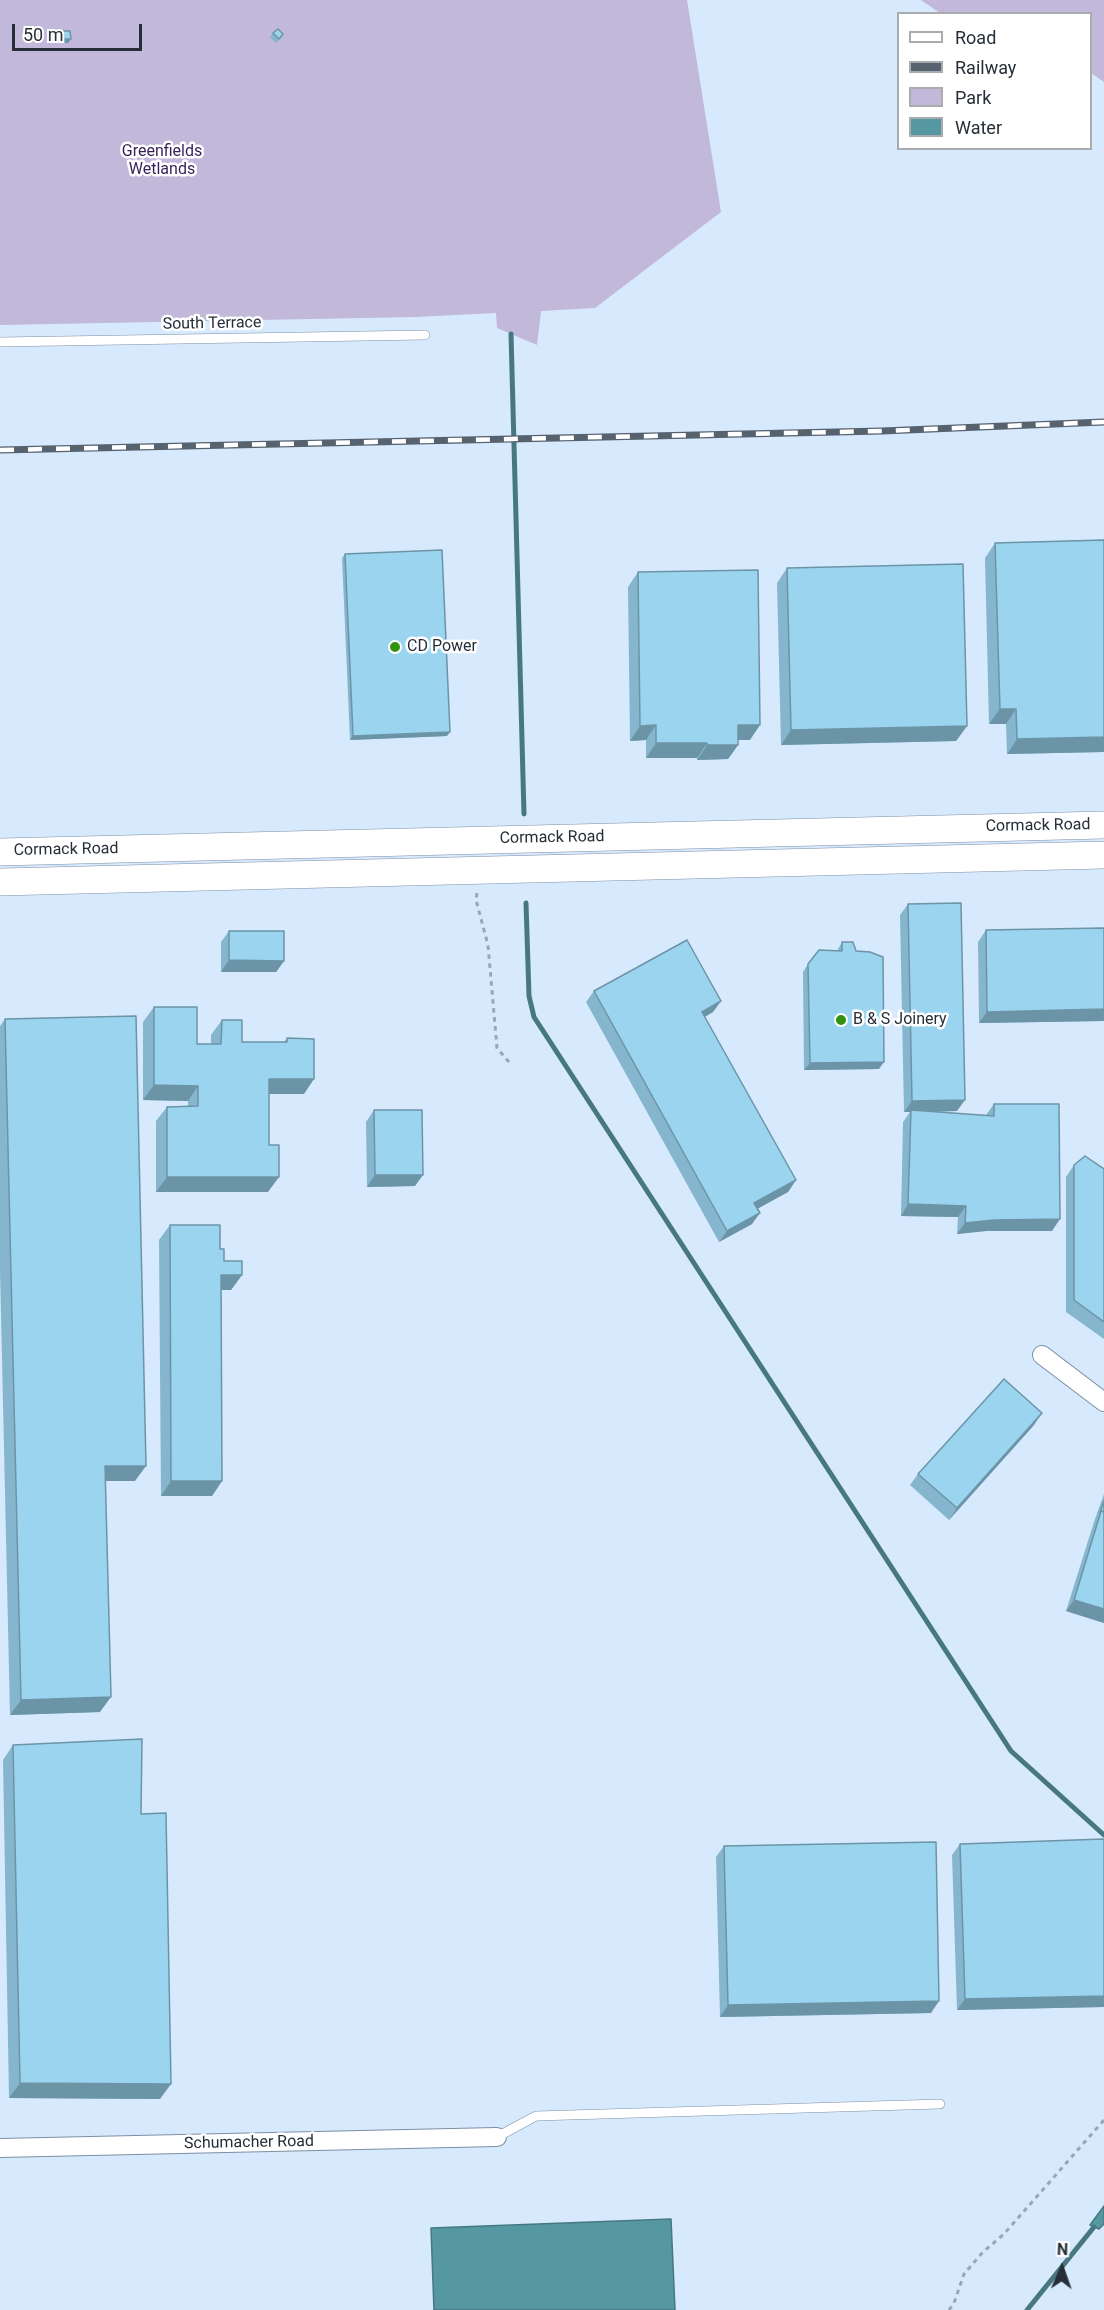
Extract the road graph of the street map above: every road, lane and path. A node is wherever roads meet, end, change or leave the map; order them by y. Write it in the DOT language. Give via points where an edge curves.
graph roads {
  1 [pos="425,335"];
  2 [pos="0,342"];
  3 [pos="1104,825"];
  4 [pos="0,852"];
  5 [pos="1104,855"];
  6 [pos="481,870"];
  7 [pos="0,882"];
  8 [pos="509,1062"];
  9 [pos="1042,1355"];
  10 [pos="1104,1402"];
  11 [pos="940,2104"];
  12 [pos="1104,2120"];
  13 [pos="497,2137"];
  14 [pos="0,2148"];
  15 [pos="949,2310"];
  1 -- 2 [label="lane, South Terrace"];
  3 -- 4 [label="street, Cormack Road"];
  5 -- 6 [label="street, Cormack Road"];
  6 -- 7 [label="street, Cormack Road"];
  6 -- 8 [label="path" via="476,900 488,945 497,1048"];
  9 -- 10 [label="street"];
  11 -- 13 [label="lane" via="536,2116"];
  12 -- 15 [label="path" via="1004,2234 963,2274"];
  13 -- 14 [label="street, Schumacher Road"];
}
